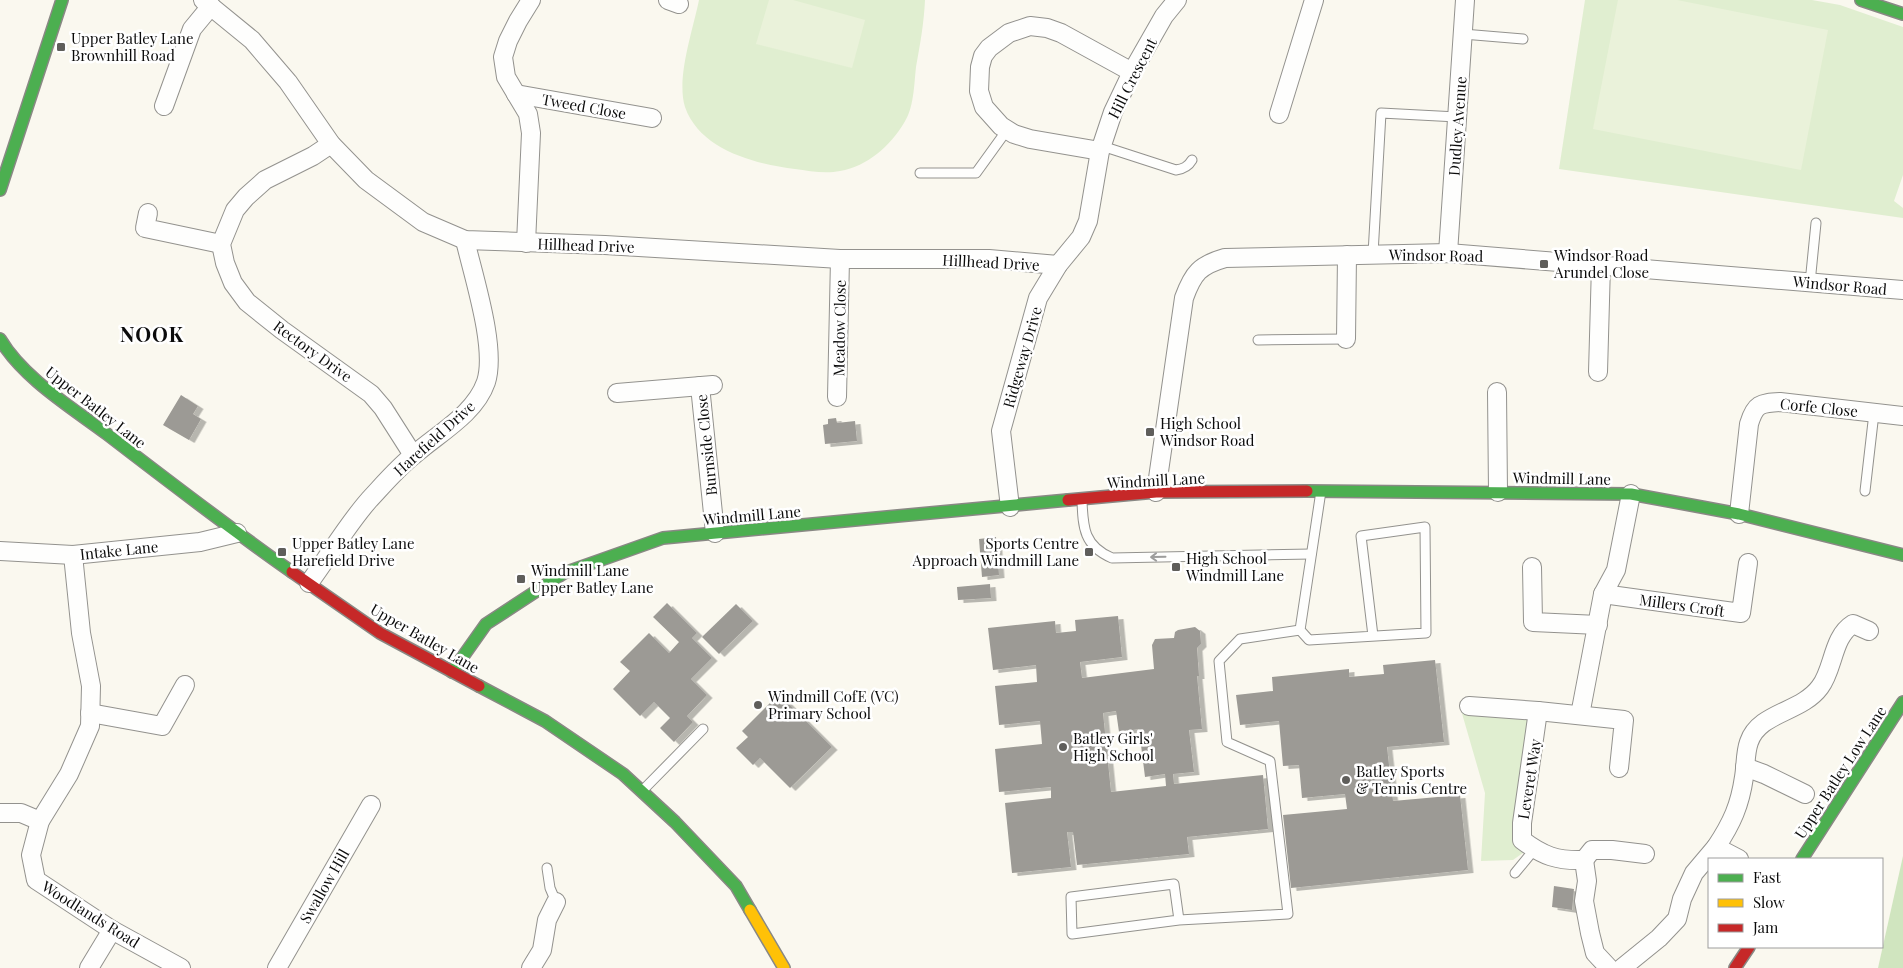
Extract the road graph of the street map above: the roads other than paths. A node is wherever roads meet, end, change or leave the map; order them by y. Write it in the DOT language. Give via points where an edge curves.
graph roads {
  1 [pos="62,0"];
  2 [pos="531,0"];
  3 [pos="1178,0"];
  4 [pos="1314,0"];
  5 [pos="1465,0"];
  6 [pos="1868,1"];
  7 [pos="207,3"];
  8 [pos="1903,14"];
  9 [pos="1463,34"];
  10 [pos="1523,39"];
  11 [pos="1132,72"];
  12 [pos="516,94"];
  13 [pos="164,106"];
  14 [pos="1279,114"];
  15 [pos="1457,117"];
  16 [pos="652,118"];
  17 [pos="1007,130"];
  18 [pos="331,144"];
  19 [pos="1101,148"];
  20 [pos="5,156"];
  21 [pos="1192,160"];
  22 [pos="920,173"];
  23 [pos="0,190"];
  24 [pos="148,213"];
  25 [pos="1088,221"];
  26 [pos="1816,223"];
  27 [pos="465,240"];
  28 [pos="526,243"];
  29 [pos="221,244"];
  30 [pos="1448,252"];
  31 [pos="1373,254"];
  32 [pos="1348,255"];
  33 [pos="840,259"];
  34 [pos="1058,265"];
  35 [pos="1601,265"];
  36 [pos="1810,283"];
  37 [pos="1903,290"];
  38 [pos="0,339"];
  39 [pos="1258,340"];
  40 [pos="1346,340"];
  41 [pos="1598,372"];
  42 [pos="1497,392"];
  43 [pos="617,393"];
  44 [pos="837,397"];
  45 [pos="1874,412"];
  46 [pos="1903,416"];
  47 [pos="413,455"];
  48 [pos="1321,490"];
  49 [pos="1156,492"];
  50 [pos="1498,492"];
  51 [pos="1865,492"];
  52 [pos="1631,494"];
  53 [pos="1082,500"];
  54 [pos="1010,507"];
  55 [pos="1739,514"];
  56 [pos="236,533"];
  57 [pos="715,534"];
  58 [pos="0,551"];
  59 [pos="1311,554"];
  60 [pos="73,555"];
  61 [pos="1903,555"];
  62 [pos="1748,563"];
  63 [pos="1532,567"];
  64 [pos="310,583"];
  65 [pos="1603,594"];
  66 [pos="1598,625"];
  67 [pos="1300,630"];
  68 [pos="1870,631"];
  69 [pos="1372,636"];
  70 [pos="452,672"];
  71 [pos="185,685"];
  72 [pos="1903,702"];
  73 [pos="1469,706"];
  74 [pos="1538,711"];
  75 [pos="90,713"];
  76 [pos="1580,715"];
  77 [pos="704,729"];
  78 [pos="1745,767"];
  79 [pos="1620,768"];
  80 [pos="642,791"];
  81 [pos="1805,794"];
  82 [pos="370,805"];
  83 [pos="0,812"];
  84 [pos="40,821"];
  85 [pos="1716,847"];
  86 [pos="1534,850"];
  87 [pos="1644,854"];
  88 [pos="1736,858"];
  89 [pos="1803,858"];
  90 [pos="1584,860"];
  91 [pos="547,868"];
  92 [pos="1515,873"];
  93 [pos="556,902"];
  94 [pos="1179,920"];
  95 [pos="112,930"];
  96 [pos="1748,948"];
  97 [pos="89,968"];
  98 [pos="181,968"];
  99 [pos="277,968"];
  100 [pos="531,968"];
  101 [pos="784,968"];
  102 [pos="1609,968"];
  103 [pos="1622,968"];
  104 [pos="1735,968"];
  1 -- 20 [label="street"];
  2 -- 12 [label="street" via="511,34 504,57 506,77"];
  3 -- 11 [label="street, Hill Crescent" via="1164,16"];
  4 -- 14 [label="street"];
  5 -- 9 [label="street, Dudley Avenue"];
  6 -- 8 [label="street"];
  7 -- 13 [label="street, Hillhead Drive" via="192,29"];
  7 -- 18 [label="street, Hillhead Drive" via="252,40 288,82"];
  9 -- 10 [label="lane"];
  9 -- 15 [label="street, Dudley Avenue"];
  11 -- 17 [label="street" via="1047,28 1030,26 1009,33 983,56 979,92 984,107"];
  11 -- 19 [label="street, Hill Crescent" via="1112,112"];
  12 -- 16 [label="street, Tweed Close"];
  12 -- 28 [label="street" via="528,114 530,133"];
  15 -- 30 [label="street, Dudley Avenue"];
  15 -- 31 [label="lane" via="1381,113"];
  17 -- 19 [label="street" via="1030,139"];
  17 -- 22 [label="lane" via="976,174"];
  18 -- 27 [label="street, Hillhead Drive" via="366,180 424,222"];
  18 -- 29 [label="street" via="265,180 246,197 235,210"];
  19 -- 21 [label="lane" via="1176,170 1184,169"];
  19 -- 25 [label="street, Hill Crescent"];
  20 -- 23 [label="street"];
  24 -- 29 [label="street" via="145,228"];
  25 -- 34 [label="street, Ridgeway Drive" via="1081,237"];
  26 -- 36 [label="lane"];
  27 -- 28 [label="street, Hillhead Drive"];
  27 -- 47 [label="street, Harefield Drive" via="487,331 486,382 476,400 459,418"];
  28 -- 33 [label="street, Hillhead Drive"];
  29 -- 47 [label="street, Rectory Drive" via="233,283 247,302 371,394"];
  30 -- 31 [label="street, Windsor Road"];
  30 -- 35 [label="street, Windsor Road"];
  31 -- 32 [label="street, Windsor Road"];
  32 -- 40 [label="street"];
  32 -- 49 [label="street, Windsor Road" via="1226,258 1207,263 1190,281 1184,298"];
  33 -- 34 [label="street, Hillhead Drive" via="990,259"];
  33 -- 44 [label="street, Meadow Close"];
  34 -- 54 [label="street, Ridgeway Drive" via="1038,298 1001,431"];
  35 -- 36 [label="street, Windsor Road"];
  35 -- 41 [label="street"];
  36 -- 37 [label="street, Windsor Road"];
  38 -- 56 [label="street, Upper Batley Lane" via="9,354 44,386"];
  39 -- 40 [label="lane"];
  42 -- 50 [label="street"];
  43 -- 57 [label="street, Burnside Close" via="706,386"];
  45 -- 46 [label="street, Corfe Close"];
  45 -- 51 [label="lane"];
  45 -- 55 [label="street, Corfe Close" via="1762,403 1753,411 1749,424"];
  47 -- 64 [label="street, Harefield Drive" via="367,502"];
  48 -- 49 [label="street, Windmill Lane"];
  48 -- 50 [label="street, Windmill Lane"];
  48 -- 59 [label="lane"];
  49 -- 53 [label="street, Windmill Lane"];
  50 -- 52 [label="street, Windmill Lane"];
  52 -- 55 [label="street, Windmill Lane"];
  52 -- 65 [label="street" via="1616,570"];
  53 -- 54 [label="street, Windmill Lane"];
  59 -- 53 [label="lane, one-way" via="1112,558 1088,540 1083,526"];
  54 -- 57 [label="street, Windmill Lane"];
  55 -- 61 [label="street, Windmill Lane"];
  56 -- 60 [label="street, Intake Lane" via="200,542"];
  56 -- 64 [label="street, Upper Batley Lane"];
  57 -- 70 [label="street, Windmill Lane" via="662,538 564,573 486,624"];
  58 -- 60 [label="street, Intake Lane"];
  59 -- 67 [label="lane"];
  60 -- 75 [label="street, Woodlands Road" via="81,633 91,686"];
  62 -- 65 [label="street, Millers Croft" via="1741,613"];
  63 -- 66 [label="street" via="1533,622"];
  64 -- 70 [label="street, Upper Batley Lane" via="380,633"];
  65 -- 66 [label="street"];
  66 -- 76 [label="street"];
  67 -- 69 [label="lane" via="1309,640"];
  67 -- 94 [label="lane" via="1240,639 1219,661 1227,742 1270,761 1288,914"];
  68 -- 78 [label="street" via="1853,624 1846,629 1821,687 1810,698 1770,718 1756,729 1749,742"];
  69 -- 69 [label="lane" via="1426,632 1425,527 1361,536"];
  70 -- 80 [label="street, Upper Batley Lane" via="545,721 623,774"];
  71 -- 75 [label="street" via="162,726"];
  72 -- 89 [label="street, Upper Batley Low Lane"];
  73 -- 74 [label="street"];
  74 -- 76 [label="street"];
  74 -- 86 [label="street, Leveret Way" via="1522,823 1522,840"];
  75 -- 84 [label="street, Woodlands Road" via="90,726 69,774"];
  76 -- 79 [label="street" via="1624,720"];
  77 -- 80 [label="lane"];
  78 -- 81 [label="street"];
  78 -- 85 [label="street" via="1740,800 1732,823"];
  80 -- 101 [label="street, Upper Batley Lane" via="736,886"];
  82 -- 99 [label="street, Swallow Hill"];
  83 -- 84 [label="street" via="21,813"];
  84 -- 95 [label="street, Woodlands Road" via="31,855 36,880"];
  85 -- 88 [label="street"];
  85 -- 103 [label="street" via="1694,874 1677,919"];
  86 -- 90 [label="street" via="1567,861"];
  86 -- 92 [label="lane"];
  87 -- 90 [label="street" via="1592,850"];
  90 -- 102 [label="street" via="1587,881 1584,901 1590,933 1595,953"];
  91 -- 93 [label="lane"];
  93 -- 100 [label="street" via="547,920 542,950"];
  94 -- 94 [label="lane" via="1072,934 1071,897 1174,884"];
  95 -- 97 [label="street"];
  95 -- 98 [label="street, Woodlands Road"];
  96 -- 104 [label="street"];
}
